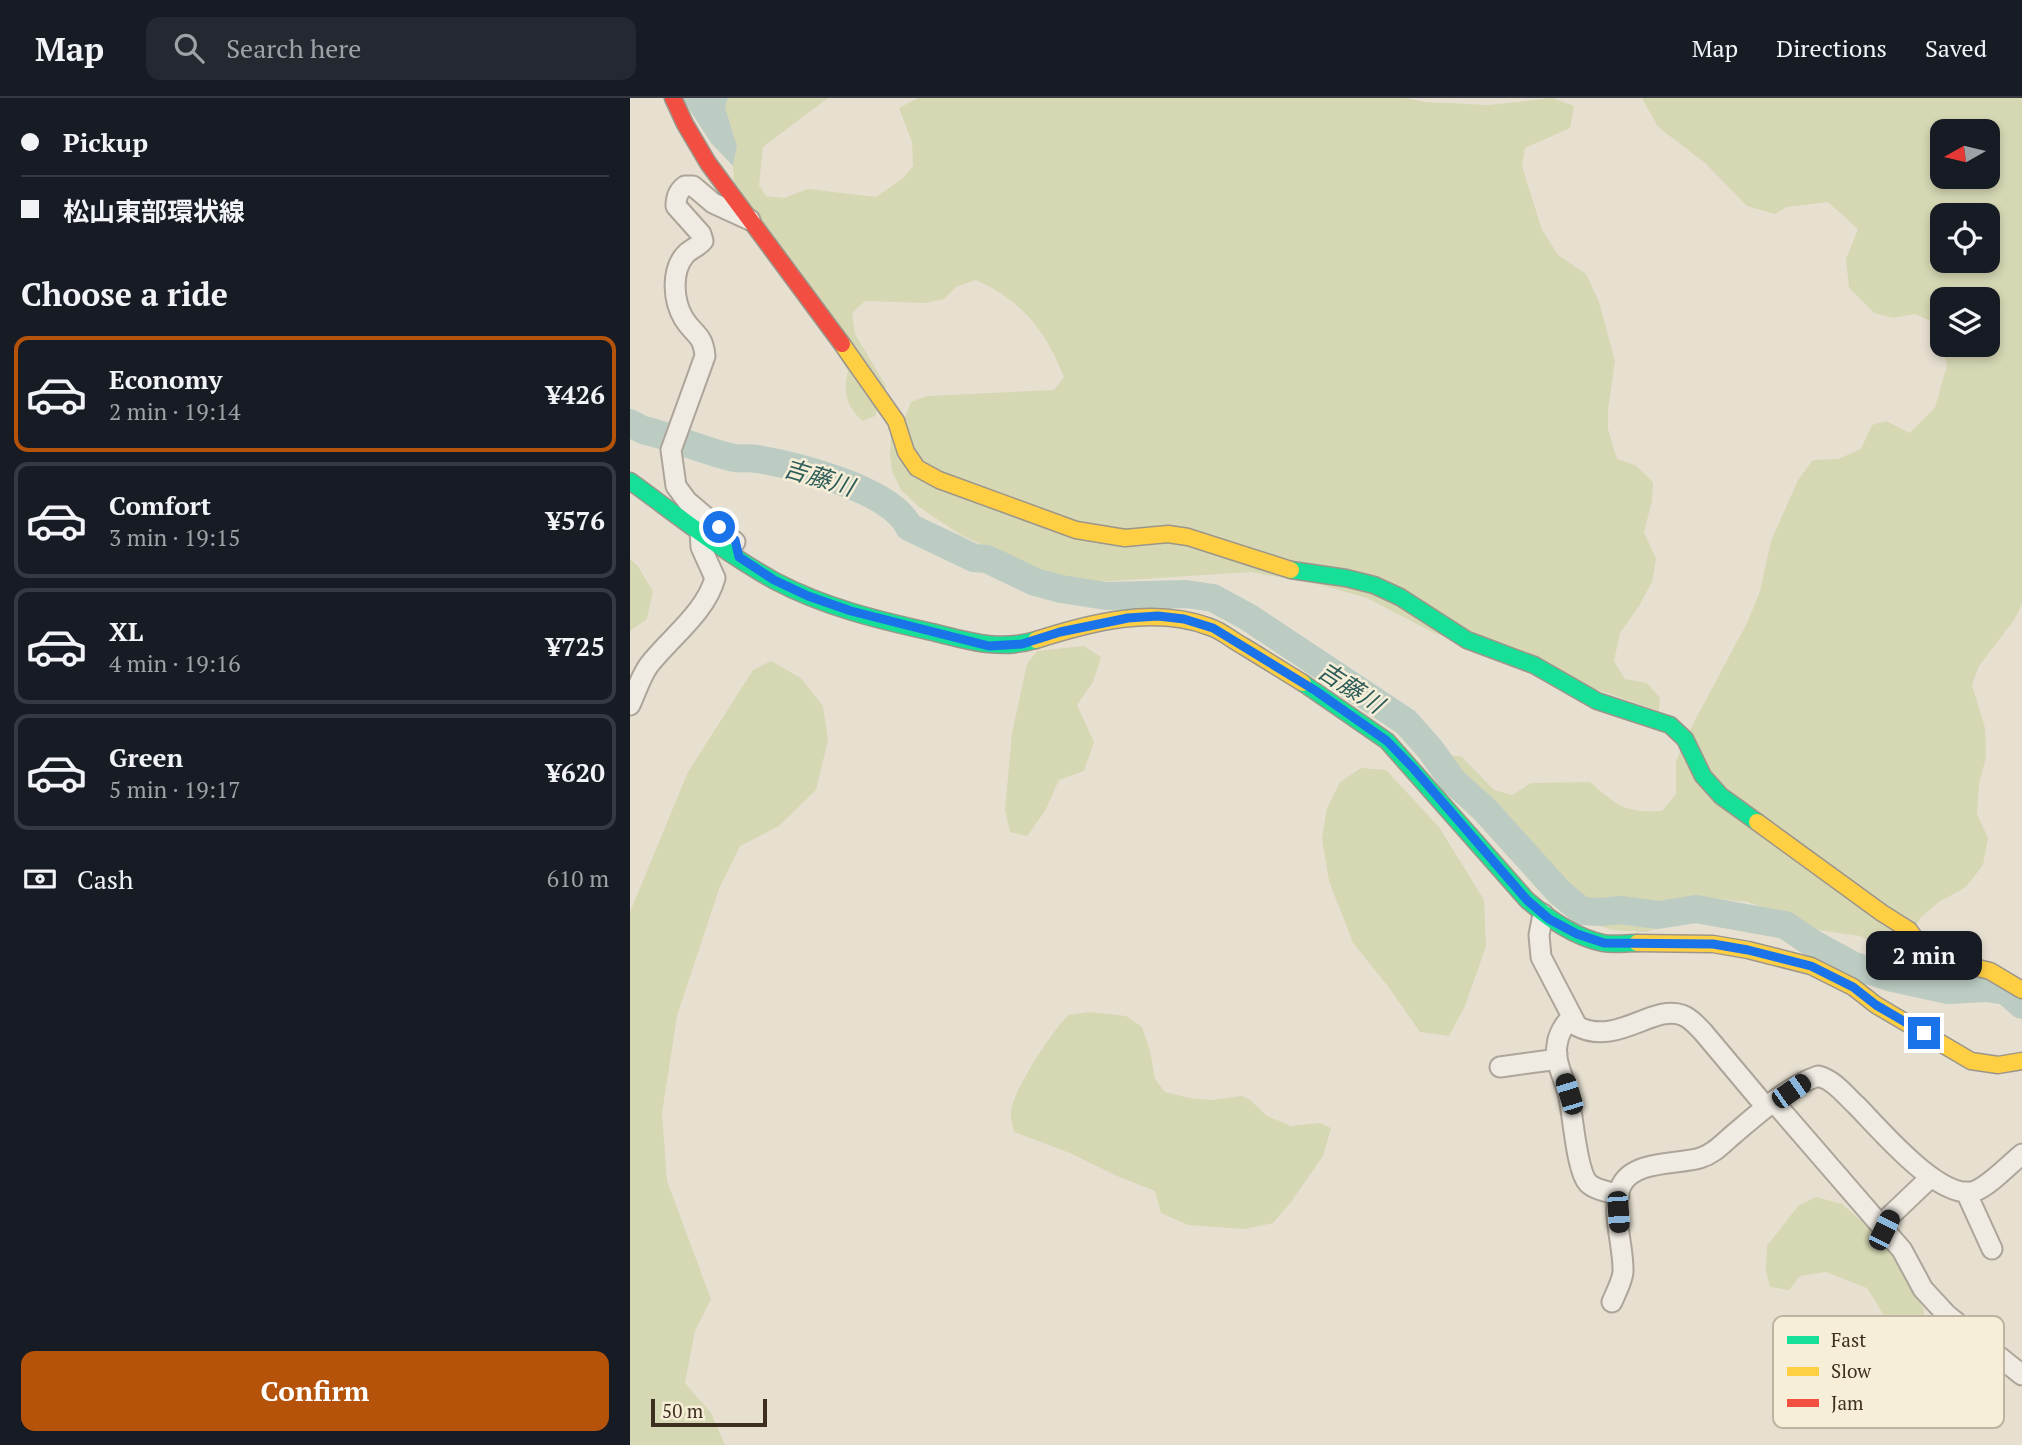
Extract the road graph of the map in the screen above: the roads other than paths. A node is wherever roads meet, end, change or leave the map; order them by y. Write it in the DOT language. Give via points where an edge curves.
graph roads {
  1 [pos="673,98"];
  2 [pos="750,220"];
  3 [pos="630,481"];
  4 [pos="700,532"];
  5 [pos="739,557"];
  6 [pos="630,705"];
  7 [pos="1543,914"];
  8 [pos="2022,990"];
  9 [pos="1572,1017"];
  10 [pos="1557,1054"];
  11 [pos="2022,1061"];
  12 [pos="1500,1067"];
  13 [pos="1770,1105"];
  14 [pos="2022,1154"];
  15 [pos="1931,1177"];
  16 [pos="1966,1192"];
  17 [pos="1619,1195"];
  18 [pos="1884,1230"];
  19 [pos="1992,1249"];
  20 [pos="1612,1302"];
  21 [pos="1948,1316"];
  22 [pos="2004,1361"];
  23 [pos="2022,1375"];
  1 -- 2 [label="street" via="708,163"];
  2 -- 5 [label="street" via="713,203 692,186 680,189 676,198 676,206 703,242 683,257 675,282 684,318 704,342 705,356 671,450 676,486 687,501 735,540"];
  2 -- 8 [label="street" via="896,421 906,453 917,468 1076,530 1125,538 1188,537 1300,573 1374,585 1400,597 1467,640 1534,665 1597,701 1670,725 1685,739 1703,776 1721,796 1882,913 1901,921 1928,956 2001,975"];
  3 -- 4 [label="street"];
  4 -- 5 [label="street"];
  4 -- 6 [label="street" via="701,547 715,578 713,587 647,668"];
  5 -- 7 [label="street" via="774,580 840,608 989,646 1022,644 1128,618 1184,619 1213,628 1387,741"];
  7 -- 9 [label="street" via="1541,957"];
  7 -- 11 [label="street" via="1604,943 1713,944 1811,966 1971,1061 1998,1065"];
  9 -- 10 [label="street" via="1563,1029"];
  9 -- 13 [label="street" via="1577,1026 1601,1033 1670,1013 1682,1014"];
  10 -- 12 [label="street" via="1551,1060"];
  10 -- 17 [label="street" via="1584,1177 1593,1187"];
  13 -- 15 [label="street" via="1808,1080 1826,1078"];
  13 -- 17 [label="street" via="1712,1154 1641,1170 1622,1184"];
  13 -- 18 [label="street"];
  14 -- 16 [label="street" via="1976,1191"];
  15 -- 16 [label="street"];
  15 -- 18 [label="street" via="1891,1216"];
  16 -- 19 [label="street"];
  17 -- 20 [label="street" via="1623,1275"];
  18 -- 21 [label="street" via="1902,1250 1923,1289"];
  22 -- 23 [label="street"];
}
